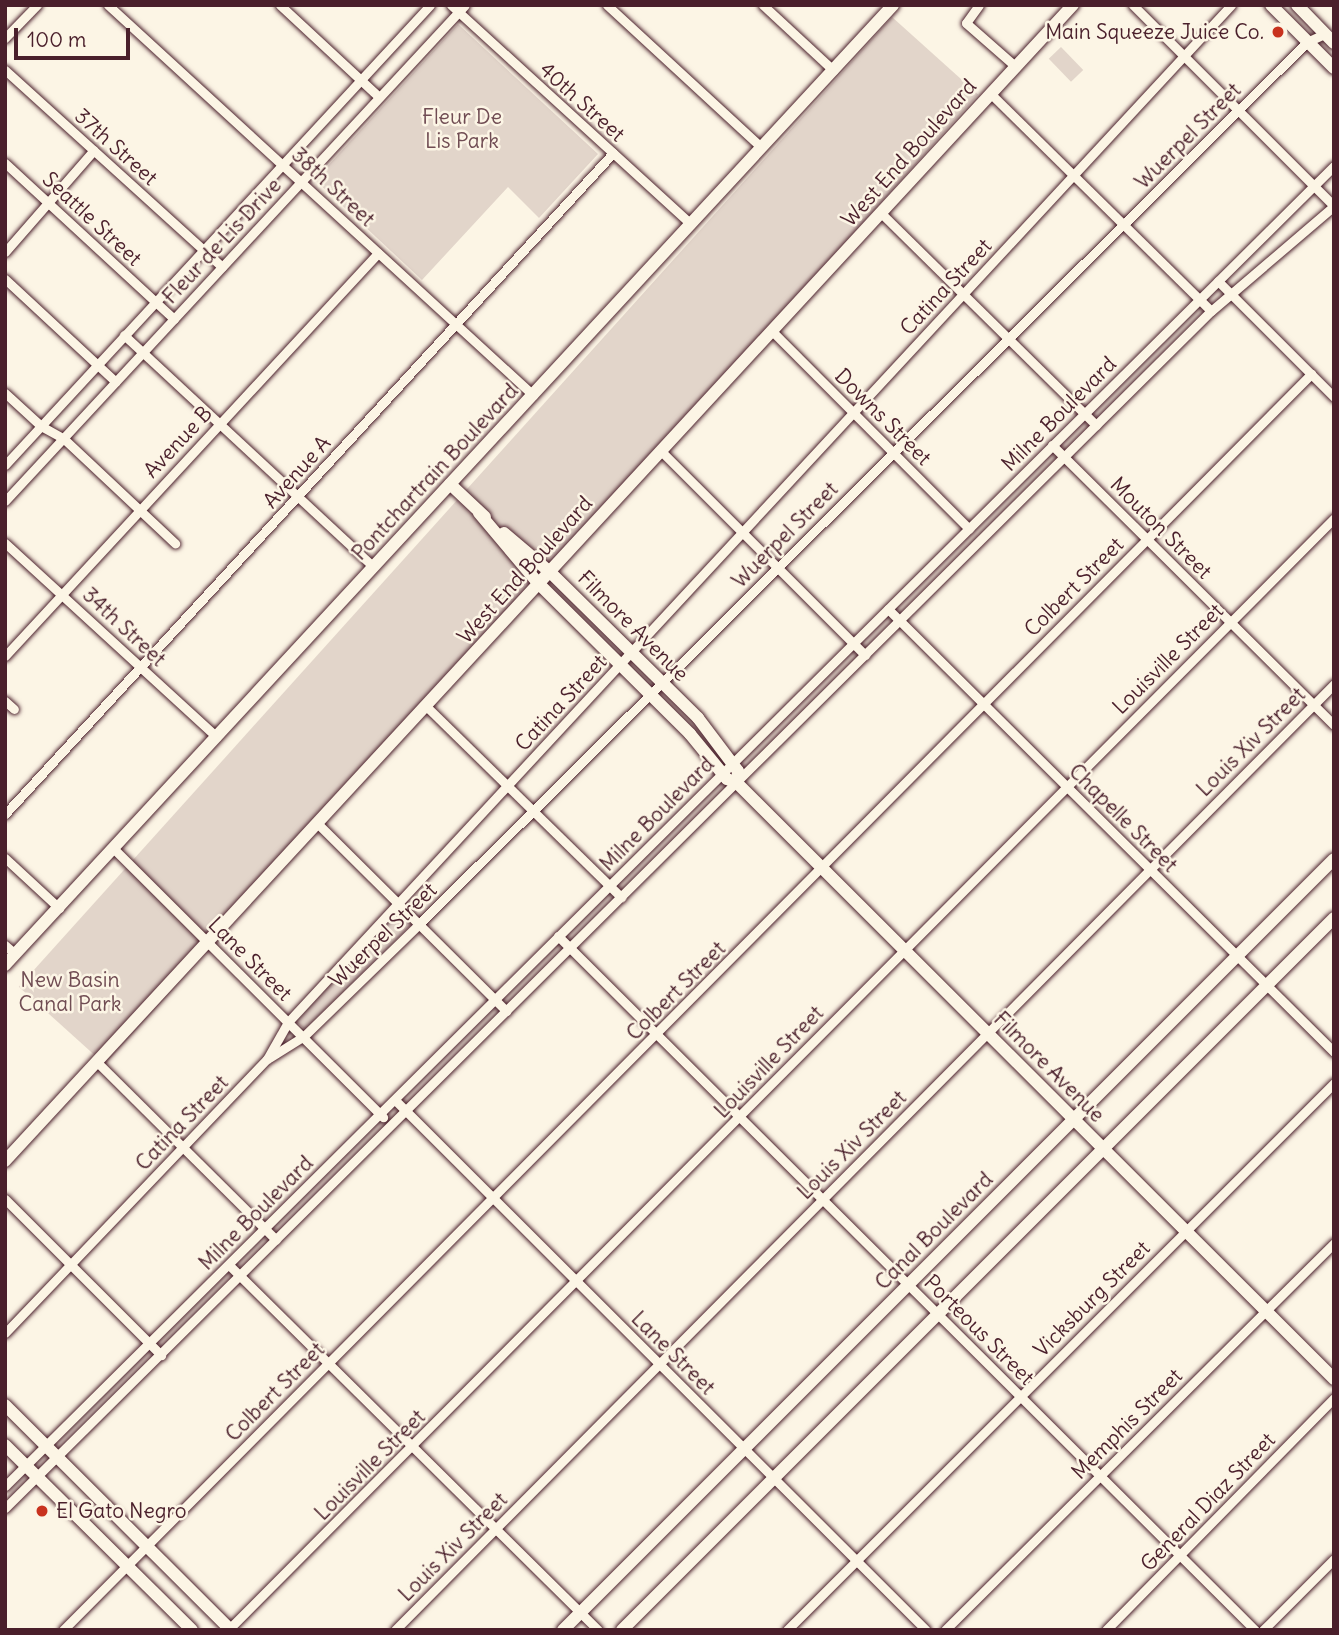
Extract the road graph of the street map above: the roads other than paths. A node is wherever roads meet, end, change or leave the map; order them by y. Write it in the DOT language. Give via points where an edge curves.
graph roads {
  1 [pos="37,5"];
  2 [pos="108,5"];
  3 [pos="280,5"];
  4 [pos="430,5"];
  5 [pos="607,5"];
  6 [pos="763,5"];
  7 [pos="893,5"];
  8 [pos="979,5"];
  9 [pos="1073,5"];
  10 [pos="1133,5"];
  11 [pos="1231,5"];
  12 [pos="1271,5"];
  13 [pos="1297,5"];
  14 [pos="458,8"];
  15 [pos="5,38"];
  16 [pos="1329,38"];
  17 [pos="1307,42"];
  18 [pos="1184,54"];
  19 [pos="1015,66"];
  20 [pos="1334,68"];
  21 [pos="5,70"];
  22 [pos="833,70"];
  23 [pos="360,80"];
  24 [pos="990,93"];
  25 [pos="379,97"];
  26 [pos="1240,109"];
  27 [pos="761,147"];
  28 [pos="94,150"];
  29 [pos="612,153"];
  30 [pos="5,163"];
  31 [pos="282,164"];
  32 [pos="1334,166"];
  33 [pos="1073,174"];
  34 [pos="301,182"];
  35 [pos="1314,186"];
  36 [pos="49,203"];
  37 [pos="1334,206"];
  38 [pos="881,213"];
  39 [pos="691,224"];
  40 [pos="1125,225"];
  41 [pos="202,251"];
  42 [pos="5,252"];
  43 [pos="378,253"];
  44 [pos="222,267"];
  45 [pos="5,279"];
  46 [pos="1218,281"];
  47 [pos="965,293"];
  48 [pos="1230,293"];
  49 [pos="1199,299"];
  50 [pos="155,301"];
  51 [pos="1212,312"];
  52 [pos="174,319"];
  53 [pos="456,323"];
  54 [pos="772,331"];
  55 [pos="124,335"];
  56 [pos="1011,337"];
  57 [pos="142,353"];
  58 [pos="97,364"];
  59 [pos="1311,374"];
  60 [pos="116,382"];
  61 [pos="5,393"];
  62 [pos="533,395"];
  63 [pos="1334,397"];
  64 [pos="853,412"];
  65 [pos="1085,413"];
  66 [pos="219,424"];
  67 [pos="1097,425"];
  68 [pos="41,426"];
  69 [pos="63,438"];
  70 [pos="1052,446"];
  71 [pos="660,450"];
  72 [pos="892,452"];
  73 [pos="1064,457"];
  74 [pos="5,465"];
  75 [pos="450,484"];
  76 [pos="299,496"];
  77 [pos="5,501"];
  78 [pos="140,509"];
  79 [pos="479,513"];
  80 [pos="1334,518"];
  81 [pos="969,528"];
  82 [pos="743,531"];
  83 [pos="1146,538"];
  84 [pos="5,543"];
  85 [pos="175,543"];
  86 [pos="373,566"];
  87 [pos="778,566"];
  88 [pos="550,572"];
  89 [pos="539,584"];
  90 [pos="62,594"];
  91 [pos="888,609"];
  92 [pos="900,620"];
  93 [pos="1229,621"];
  94 [pos="853,643"];
  95 [pos="632,651"];
  96 [pos="865,654"];
  97 [pos="5,656"];
  98 [pos="620,665"];
  99 [pos="141,667"];
  100 [pos="662,682"];
  101 [pos="1334,684"];
  102 [pos="651,694"];
  103 [pos="5,701"];
  104 [pos="983,704"];
  105 [pos="1314,705"];
  106 [pos="427,707"];
  107 [pos="14,709"];
  108 [pos="1334,725"];
  109 [pos="217,737"];
  110 [pos="733,763"];
  111 [pos="722,774"];
  112 [pos="737,783"];
  113 [pos="508,785"];
  114 [pos="1066,786"];
  115 [pos="534,810"];
  116 [pos="5,814"];
  117 [pos="317,823"];
  118 [pos="114,849"];
  119 [pos="5,858"];
  120 [pos="1334,859"];
  121 [pos="821,869"];
  122 [pos="1150,869"];
  123 [pos="610,885"];
  124 [pos="621,897"];
  125 [pos="398,903"];
  126 [pos="59,908"];
  127 [pos="1334,918"];
  128 [pos="419,924"];
  129 [pos="558,936"];
  130 [pos="209,942"];
  131 [pos="570,948"];
  132 [pos="10,950"];
  133 [pos="903,950"];
  134 [pos="1237,956"];
  135 [pos="5,965"];
  136 [pos="1266,985"];
  137 [pos="495,999"];
  138 [pos="506,1011"];
  139 [pos="288,1022"];
  140 [pos="657,1034"];
  141 [pos="987,1034"];
  142 [pos="303,1037"];
  143 [pos="1334,1052"];
  144 [pos="267,1059"];
  145 [pos="97,1062"];
  146 [pos="1334,1083"];
  147 [pos="395,1100"];
  148 [pos="405,1111"];
  149 [pos="380,1114"];
  150 [pos="741,1117"];
  151 [pos="1074,1119"];
  152 [pos="391,1125"];
  153 [pos="183,1147"];
  154 [pos="1105,1150"];
  155 [pos="5,1161"];
  156 [pos="492,1198"];
  157 [pos="5,1199"];
  158 [pos="822,1199"];
  159 [pos="265,1230"];
  160 [pos="1185,1230"];
  161 [pos="276,1240"];
  162 [pos="1334,1243"];
  163 [pos="71,1264"];
  164 [pos="229,1265"];
  165 [pos="240,1276"];
  166 [pos="576,1280"];
  167 [pos="908,1284"];
  168 [pos="1266,1311"];
  169 [pos="939,1315"];
  170 [pos="5,1333"];
  171 [pos="150,1343"];
  172 [pos="161,1354"];
  173 [pos="658,1363"];
  174 [pos="328,1364"];
  175 [pos="1334,1379"];
  176 [pos="1021,1396"];
  177 [pos="1334,1398"];
  178 [pos="5,1405"];
  179 [pos="5,1444"];
  180 [pos="46,1445"];
  181 [pos="744,1448"];
  182 [pos="412,1449"];
  183 [pos="57,1457"];
  184 [pos="26,1465"];
  185 [pos="1099,1475"];
  186 [pos="37,1476"];
  187 [pos="774,1478"];
  188 [pos="5,1486"];
  189 [pos="5,1508"];
  190 [pos="496,1529"];
  191 [pos="146,1546"];
  192 [pos="1180,1555"];
  193 [pos="1334,1559"];
  194 [pos="856,1560"];
  195 [pos="127,1565"];
  196 [pos="580,1613"];
  197 [pos="230,1629"];
  198 [pos="63,1630"];
  199 [pos="192,1630"];
  200 [pos="395,1630"];
  201 [pos="563,1630"];
  202 [pos="598,1630"];
  203 [pos="622,1630"];
  204 [pos="787,1630"];
  205 [pos="926,1630"];
  206 [pos="945,1630"];
  207 [pos="1106,1630"];
  208 [pos="1255,1630"];
  209 [pos="1263,1630"];
  1 -- 15 [label="street"];
  2 -- 31 [label="street, 38th Street"];
  3 -- 23 [label="street"];
  4 -- 23 [label="street, Fleur de Lis Drive"];
  5 -- 27 [label="street"];
  6 -- 22 [label="street"];
  7 -- 22 [label="main road, Pontchartrain Boulevard"];
  8 -- 19 [label="street" via="966,23"];
  9 -- 19 [label="main road, West End Boulevard"];
  10 -- 18 [label="street"];
  11 -- 18 [label="street, Catina Street"];
  12 -- 17 [label="main road"];
  13 -- 16 [label="main road"];
  14 -- 25 [label="street, Fleur de Lis Drive"];
  14 -- 29 [label="street, 40th Street"];
  16 -- 17 [label="street, Wuerpel Street"];
  17 -- 20 [label="main road"];
  17 -- 26 [label="street, Wuerpel Street"];
  18 -- 26 [label="street"];
  18 -- 33 [label="street, Catina Street"];
  19 -- 24 [label="main road, West End Boulevard"];
  21 -- 28 [label="street, 37th Street"];
  22 -- 27 [label="main road, Pontchartrain Boulevard"];
  23 -- 25 [label="street"];
  23 -- 31 [label="street, Fleur de Lis Drive"];
  24 -- 33 [label="street"];
  24 -- 38 [label="main road, West End Boulevard"];
  25 -- 34 [label="street, Fleur de Lis Drive"];
  26 -- 35 [label="street"];
  26 -- 40 [label="street, Wuerpel Street"];
  27 -- 39 [label="main road, Pontchartrain Boulevard"];
  28 -- 36 [label="street"];
  28 -- 41 [label="street, 37th Street"];
  29 -- 39 [label="street, 40th Street"];
  29 -- 53 [label="street, Avenue A"];
  30 -- 36 [label="street, Seattle Street"];
  31 -- 34 [label="street, 38th Street"];
  31 -- 41 [label="street, Fleur de Lis Drive"];
  32 -- 35 [label="street, Milne Boulevard"];
  33 -- 40 [label="street"];
  33 -- 47 [label="street, Catina Street"];
  34 -- 43 [label="street, 38th Street"];
  34 -- 44 [label="street, Fleur de Lis Drive"];
  35 -- 37 [label="street"];
  35 -- 46 [label="street, Milne Boulevard"];
  36 -- 42 [label="street"];
  36 -- 50 [label="street, Seattle Street"];
  37 -- 48 [label="street, Milne Boulevard" via="1277,259"];
  38 -- 47 [label="street"];
  38 -- 54 [label="main road, West End Boulevard"];
  39 -- 62 [label="main road, Pontchartrain Boulevard"];
  40 -- 49 [label="street"];
  40 -- 56 [label="street, Wuerpel Street"];
  41 -- 44 [label="street, 37th Street"];
  41 -- 50 [label="street, Fleur de Lis Drive"];
  43 -- 53 [label="street, 38th Street"];
  43 -- 66 [label="street, Avenue B"];
  44 -- 52 [label="street, Fleur de Lis Drive"];
  45 -- 58 [label="street"];
  46 -- 48 [label="street"];
  46 -- 49 [label="street, Milne Boulevard"];
  47 -- 56 [label="street"];
  47 -- 64 [label="street, Catina Street"];
  48 -- 51 [label="street, Milne Boulevard"];
  48 -- 59 [label="street"];
  49 -- 51 [label="street"];
  49 -- 65 [label="street, Milne Boulevard"];
  50 -- 52 [label="street, Seattle Street"];
  50 -- 55 [label="street, Fleur de Lis Drive"];
  51 -- 67 [label="street, Milne Boulevard"];
  52 -- 57 [label="street, Fleur de Lis Drive"];
  53 -- 62 [label="street, 38th Street"];
  53 -- 76 [label="street, Avenue A"];
  54 -- 64 [label="street, Downs Street"];
  54 -- 71 [label="main road, West End Boulevard"];
  55 -- 57 [label="street"];
  55 -- 58 [label="street, Fleur de Lis Drive"];
  56 -- 65 [label="street"];
  56 -- 72 [label="street, Wuerpel Street"];
  57 -- 60 [label="street, Fleur de Lis Drive"];
  57 -- 66 [label="street"];
  58 -- 60 [label="street"];
  58 -- 68 [label="street, Fleur de Lis Drive"];
  59 -- 63 [label="street"];
  59 -- 83 [label="street, Colbert Street"];
  60 -- 69 [label="street, Fleur de Lis Drive"];
  61 -- 68 [label="street"];
  62 -- 75 [label="main road, Pontchartrain Boulevard"];
  64 -- 72 [label="street, Downs Street"];
  64 -- 82 [label="street, Catina Street"];
  65 -- 67 [label="street"];
  65 -- 70 [label="street, Milne Boulevard"];
  66 -- 76 [label="street"];
  66 -- 78 [label="street, Avenue B"];
  67 -- 73 [label="street, Milne Boulevard"];
  68 -- 69 [label="street"];
  68 -- 74 [label="street, Fleur de Lis Drive"];
  69 -- 77 [label="street, Fleur de Lis Drive"];
  69 -- 78 [label="street"];
  70 -- 73 [label="street, Mouton Street"];
  70 -- 81 [label="street, Milne Boulevard"];
  71 -- 82 [label="street"];
  71 -- 88 [label="main road, West End Boulevard"];
  72 -- 81 [label="street, Downs Street"];
  72 -- 87 [label="street, Wuerpel Street"];
  73 -- 83 [label="street, Mouton Street"];
  73 -- 92 [label="street, Milne Boulevard"];
  75 -- 79 [label="main road, Filmore Avenue"];
  75 -- 86 [label="main road, Pontchartrain Boulevard"];
  76 -- 86 [label="street"];
  76 -- 99 [label="street, Avenue A"];
  78 -- 85 [label="street"];
  78 -- 90 [label="street, Avenue B"];
  79 -- 88 [label="main road, Filmore Avenue"];
  79 -- 89 [label="main road, Filmore Avenue"];
  80 -- 93 [label="street, Louisville Street"];
  81 -- 91 [label="street, Milne Boulevard"];
  82 -- 87 [label="street"];
  82 -- 95 [label="street, Catina Street"];
  83 -- 93 [label="street, Mouton Street"];
  83 -- 104 [label="street, Colbert Street"];
  84 -- 90 [label="street, 34th Street"];
  86 -- 109 [label="main road, Pontchartrain Boulevard"];
  87 -- 94 [label="street"];
  87 -- 100 [label="street, Wuerpel Street"];
  88 -- 89 [label="main road, West End Boulevard"];
  88 -- 95 [label="main road, Filmore Avenue"];
  89 -- 98 [label="main road, Filmore Avenue"];
  89 -- 106 [label="main road, West End Boulevard"];
  90 -- 97 [label="street, Avenue B"];
  90 -- 99 [label="street, 34th Street"];
  91 -- 92 [label="street, Chapelle Street"];
  91 -- 94 [label="street, Milne Boulevard"];
  92 -- 96 [label="street, Milne Boulevard"];
  92 -- 104 [label="street, Chapelle Street"];
  93 -- 105 [label="street, Mouton Street"];
  93 -- 114 [label="street, Louisville Street"];
  94 -- 96 [label="street"];
  94 -- 110 [label="street, Milne Boulevard"];
  95 -- 98 [label="street, Catina Street"];
  95 -- 100 [label="main road, Filmore Avenue"];
  96 -- 112 [label="street, Milne Boulevard"];
  98 -- 102 [label="main road, Filmore Avenue"];
  98 -- 113 [label="street, Catina Street"];
  99 -- 109 [label="street, 34th Street"];
  99 -- 116 [label="street, Avenue A"];
  100 -- 102 [label="street, Wuerpel Street"];
  100 -- 110 [label="main road, Filmore Avenue"];
  101 -- 105 [label="street, Louis Xiv Street"];
  102 -- 111 [label="main road, Filmore Avenue"];
  102 -- 115 [label="street, Wuerpel Street"];
  103 -- 107 [label="street"];
  104 -- 114 [label="street, Chapelle Street"];
  104 -- 121 [label="street, Colbert Street"];
  105 -- 108 [label="street, Mouton Street"];
  105 -- 122 [label="street, Louis Xiv Street"];
  106 -- 113 [label="street"];
  106 -- 117 [label="main road, West End Boulevard"];
  109 -- 118 [label="main road, Pontchartrain Boulevard"];
  110 -- 111 [label="street, Milne Boulevard"];
  110 -- 112 [label="main road, Filmore Avenue"];
  111 -- 112 [label="main road, Filmore Avenue"];
  111 -- 123 [label="street, Milne Boulevard"];
  112 -- 121 [label="main road, Filmore Avenue"];
  112 -- 124 [label="street, Milne Boulevard"];
  113 -- 115 [label="street"];
  113 -- 125 [label="street, Catina Street"];
  114 -- 122 [label="street, Chapelle Street"];
  114 -- 133 [label="street, Louisville Street"];
  115 -- 123 [label="street"];
  115 -- 128 [label="street, Wuerpel Street"];
  117 -- 125 [label="street"];
  117 -- 130 [label="main road, West End Boulevard"];
  118 -- 126 [label="main road, Pontchartrain Boulevard"];
  118 -- 130 [label="street, Lane Street"];
  119 -- 126 [label="street"];
  120 -- 134 [label="main road, Canal Boulevard"];
  121 -- 133 [label="main road, Filmore Avenue"];
  121 -- 140 [label="street, Colbert Street"];
  122 -- 134 [label="street, Chapelle Street"];
  122 -- 141 [label="street, Louis Xiv Street"];
  123 -- 124 [label="street"];
  123 -- 129 [label="street, Milne Boulevard"];
  124 -- 131 [label="street, Milne Boulevard"];
  125 -- 128 [label="street"];
  125 -- 139 [label="street, Catina Street"];
  126 -- 132 [label="main road, Pontchartrain Boulevard"];
  127 -- 136 [label="main road"];
  128 -- 137 [label="street"];
  128 -- 142 [label="street, Wuerpel Street"];
  129 -- 131 [label="street, Porteous Street"];
  129 -- 137 [label="street, Milne Boulevard"];
  130 -- 139 [label="street, Lane Street"];
  130 -- 145 [label="main road, West End Boulevard"];
  131 -- 138 [label="street, Milne Boulevard"];
  131 -- 140 [label="street, Porteous Street"];
  132 -- 135 [label="main road, Pontchartrain Boulevard"];
  133 -- 141 [label="main road, Filmore Avenue"];
  133 -- 150 [label="street, Louisville Street"];
  134 -- 136 [label="street, Chapelle Street"];
  134 -- 151 [label="main road, Canal Boulevard"];
  136 -- 143 [label="street, Chapelle Street"];
  136 -- 154 [label="main road"];
  137 -- 138 [label="street"];
  137 -- 147 [label="street, Milne Boulevard"];
  138 -- 148 [label="street, Milne Boulevard"];
  139 -- 142 [label="street, Lane Street"];
  139 -- 144 [label="street, Catina Street"];
  140 -- 150 [label="street, Porteous Street"];
  140 -- 156 [label="street, Colbert Street"];
  141 -- 151 [label="main road, Filmore Avenue"];
  141 -- 158 [label="street, Louis Xiv Street"];
  142 -- 144 [label="street, Wuerpel Street"];
  142 -- 149 [label="street, Lane Street"];
  144 -- 153 [label="street, Catina Street"];
  145 -- 153 [label="street"];
  145 -- 155 [label="main road, West End Boulevard"];
  146 -- 160 [label="street, Vicksburg Street"];
  147 -- 148 [label="street, Lane Street"];
  147 -- 149 [label="street, Milne Boulevard"];
  148 -- 152 [label="street, Milne Boulevard"];
  148 -- 156 [label="street, Lane Street"];
  149 -- 152 [label="street, Lane Street"];
  149 -- 159 [label="street, Milne Boulevard"];
  150 -- 158 [label="street, Porteous Street"];
  150 -- 166 [label="street, Louisville Street"];
  151 -- 154 [label="main road, Filmore Avenue"];
  151 -- 167 [label="main road, Canal Boulevard"];
  152 -- 161 [label="street, Milne Boulevard"];
  153 -- 159 [label="street"];
  153 -- 163 [label="street, Catina Street"];
  154 -- 160 [label="main road, Filmore Avenue"];
  154 -- 169 [label="main road"];
  156 -- 166 [label="street, Lane Street"];
  156 -- 174 [label="street, Colbert Street"];
  157 -- 163 [label="street"];
  158 -- 167 [label="street, Porteous Street"];
  158 -- 173 [label="street, Louis Xiv Street"];
  159 -- 161 [label="street"];
  159 -- 164 [label="street, Milne Boulevard"];
  160 -- 168 [label="main road, Filmore Avenue"];
  160 -- 176 [label="street, Vicksburg Street"];
  161 -- 165 [label="street, Milne Boulevard"];
  162 -- 168 [label="street, Memphis Street"];
  163 -- 170 [label="street, Catina Street"];
  163 -- 171 [label="street"];
  164 -- 165 [label="street"];
  164 -- 171 [label="street, Milne Boulevard"];
  165 -- 172 [label="street, Milne Boulevard"];
  165 -- 174 [label="street"];
  166 -- 173 [label="street, Lane Street"];
  166 -- 182 [label="street, Louisville Street"];
  167 -- 169 [label="street, Porteous Street"];
  167 -- 181 [label="main road, Canal Boulevard"];
  168 -- 175 [label="main road, Filmore Avenue"];
  168 -- 185 [label="street, Memphis Street"];
  169 -- 176 [label="street, Porteous Street"];
  169 -- 187 [label="main road"];
  171 -- 172 [label="street"];
  171 -- 180 [label="street, Milne Boulevard"];
  172 -- 183 [label="street, Milne Boulevard"];
  173 -- 181 [label="street, Lane Street"];
  173 -- 190 [label="street, Louis Xiv Street"];
  174 -- 182 [label="street"];
  174 -- 191 [label="street, Colbert Street"];
  176 -- 185 [label="street, Porteous Street"];
  176 -- 194 [label="street, Vicksburg Street"];
  177 -- 192 [label="street, General Diaz Street"];
  178 -- 180 [label="main road"];
  179 -- 184 [label="main road"];
  180 -- 183 [label="main road"];
  180 -- 184 [label="street, Milne Boulevard"];
  181 -- 187 [label="street, Lane Street"];
  181 -- 196 [label="main road, Canal Boulevard"];
  182 -- 190 [label="street"];
  182 -- 197 [label="street, Louisville Street"];
  183 -- 186 [label="street, Milne Boulevard"];
  183 -- 191 [label="main road"];
  184 -- 186 [label="main road"];
  184 -- 188 [label="street, Milne Boulevard"];
  185 -- 192 [label="street, Porteous Street"];
  185 -- 206 [label="street, Memphis Street"];
  186 -- 189 [label="street, Milne Boulevard"];
  186 -- 195 [label="main road"];
  187 -- 194 [label="street, Lane Street"];
  187 -- 203 [label="main road"];
  190 -- 196 [label="street"];
  190 -- 200 [label="street, Louis Xiv Street"];
  191 -- 195 [label="street, Colbert Street"];
  191 -- 197 [label="main road"];
  192 -- 207 [label="street, General Diaz Street"];
  192 -- 208 [label="street, Porteous Street"];
  193 -- 209 [label="street"];
  194 -- 204 [label="street, Vicksburg Street"];
  194 -- 205 [label="street, Lane Street"];
  195 -- 198 [label="street, Colbert Street"];
  195 -- 199 [label="main road"];
  196 -- 201 [label="main road, Canal Boulevard"];
  196 -- 202 [label="street"];
}
